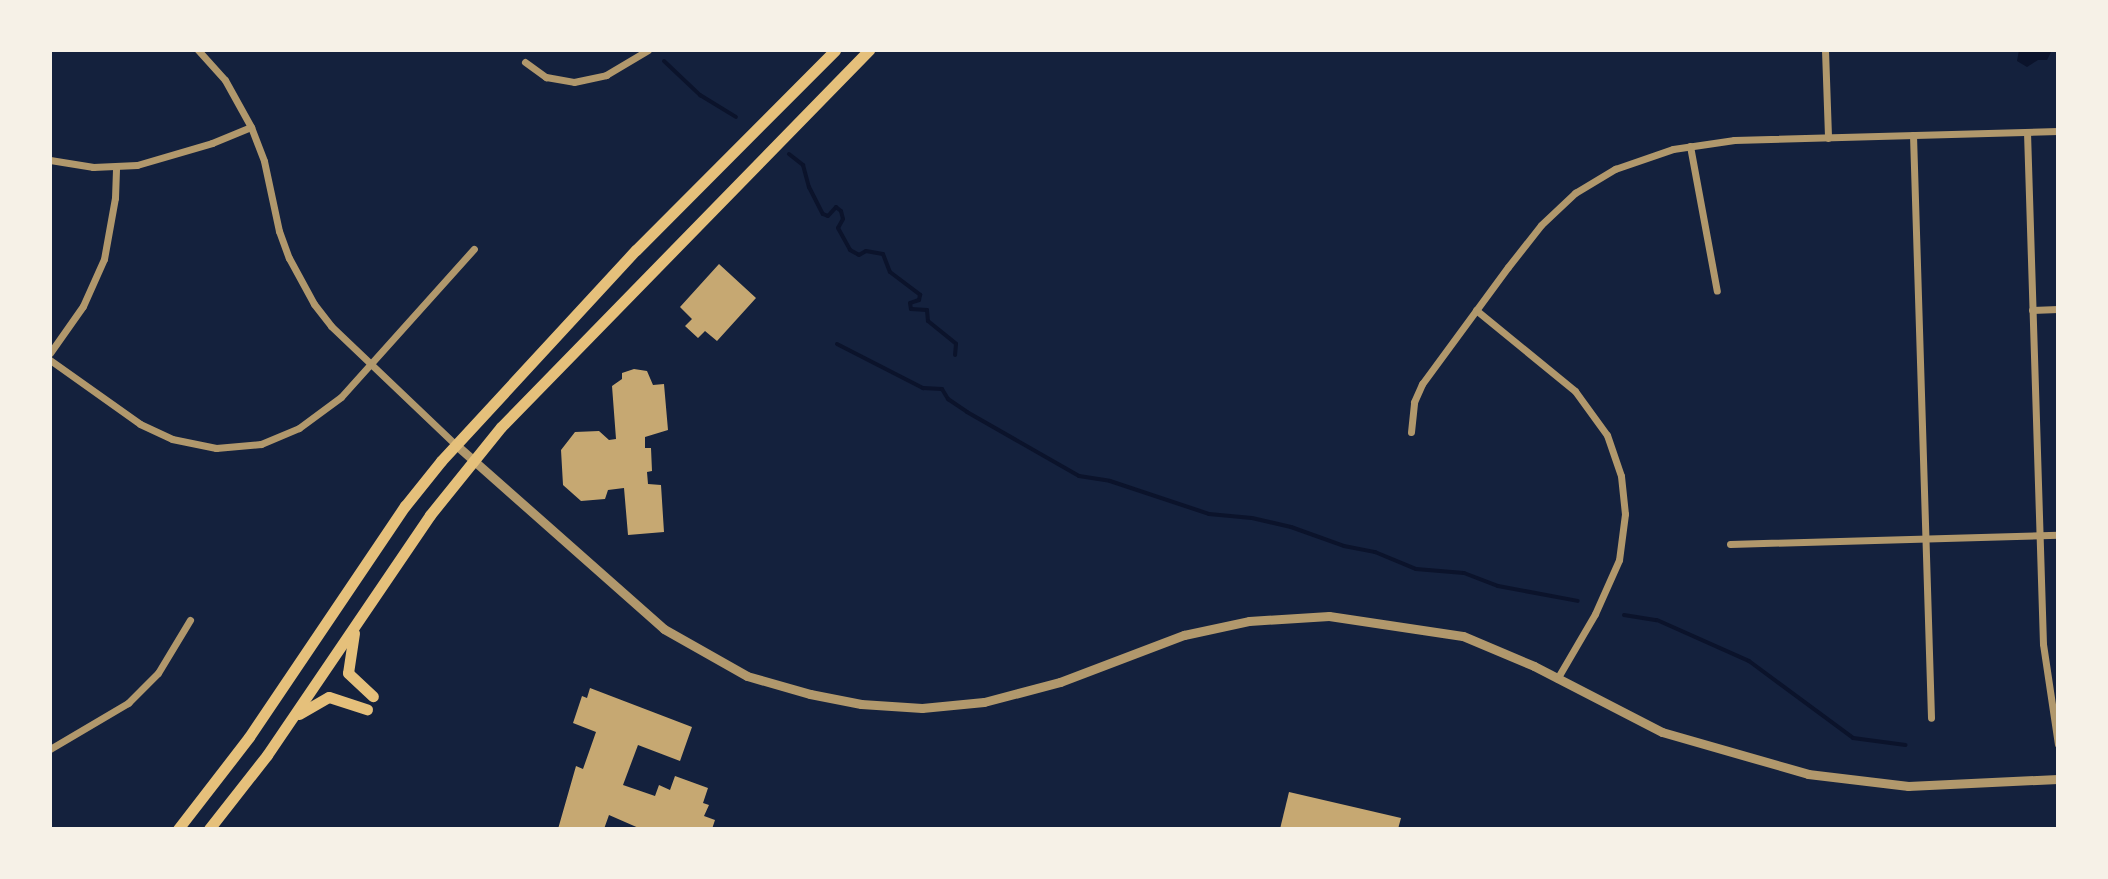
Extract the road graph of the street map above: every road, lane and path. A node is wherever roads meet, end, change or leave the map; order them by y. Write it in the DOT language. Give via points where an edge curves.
graph roads {
  1 [pos="198,50"];
  2 [pos="648,50"];
  3 [pos="835,50"];
  4 [pos="869,50"];
  5 [pos="1825,50"];
  6 [pos="525,62"];
  7 [pos="251,127"];
  8 [pos="2058,131"];
  9 [pos="2027,132"];
  10 [pos="1913,135"];
  11 [pos="1828,138"];
  12 [pos="1690,146"];
  13 [pos="50,160"];
  14 [pos="116,167"];
  15 [pos="474,249"];
  16 [pos="1717,291"];
  17 [pos="2058,309"];
  18 [pos="1476,310"];
  19 [pos="2032,310"];
  20 [pos="50,353"];
  21 [pos="50,360"];
  22 [pos="371,364"];
  23 [pos="1411,432"];
  24 [pos="455,444"];
  25 [pos="473,460"];
  26 [pos="2039,535"];
  27 [pos="2058,535"];
  28 [pos="1924,538"];
  29 [pos="1730,544"];
  30 [pos="190,620"];
  31 [pos="355,626"];
  32 [pos="1557,679"];
  33 [pos="373,696"];
  34 [pos="367,709"];
  35 [pos="1931,718"];
  36 [pos="292,719"];
  37 [pos="2058,744"];
  38 [pos="50,749"];
  39 [pos="2058,779"];
  40 [pos="178,829"];
  41 [pos="209,829"];
  1 -- 7 [label="street" via="225,80"];
  2 -- 6 [label="street" via="606,75 574,82 546,77"];
  3 -- 24 [label="main road"];
  4 -- 25 [label="main road"];
  5 -- 11 [label="street"];
  7 -- 14 [label="street" via="171,156"];
  7 -- 22 [label="street" via="279,231 299,279 331,326"];
  8 -- 9 [label="street"];
  9 -- 10 [label="street"];
  9 -- 19 [label="street"];
  10 -- 11 [label="street"];
  10 -- 28 [label="street"];
  11 -- 12 [label="street"];
  12 -- 16 [label="street"];
  12 -- 18 [label="street" via="1615,169 1575,193 1541,225"];
  13 -- 14 [label="street"];
  14 -- 20 [label="street" via="104,259 83,306"];
  15 -- 22 [label="street"];
  17 -- 19 [label="street"];
  18 -- 23 [label="street" via="1422,384"];
  18 -- 32 [label="street" via="1575,391 1607,435 1621,476 1625,514 1619,560"];
  19 -- 26 [label="street"];
  21 -- 22 [label="street" via="155,433 216,448 261,444 299,428 341,397"];
  22 -- 24 [label="street"];
  24 -- 25 [label="street"];
  24 -- 40 [label="main road" via="405,506 249,737"];
  25 -- 31 [label="main road"];
  25 -- 32 [label="street" via="625,598 686,645 747,676 823,697 922,708 984,702 1060,682 1184,635 1290,616 1371,619 1440,631 1501,651"];
  26 -- 27 [label="street"];
  26 -- 28 [label="street"];
  26 -- 37 [label="street" via="2043,644"];
  28 -- 29 [label="street"];
  28 -- 35 [label="street"];
  30 -- 38 [label="street" via="158,673 128,703"];
  31 -- 33 [label="main road" via="347,669"];
  31 -- 36 [label="main road"];
  32 -- 39 [label="street" via="1662,732 1808,774 1908,786"];
  34 -- 36 [label="main road" via="329,697"];
  36 -- 41 [label="main road"];
}
